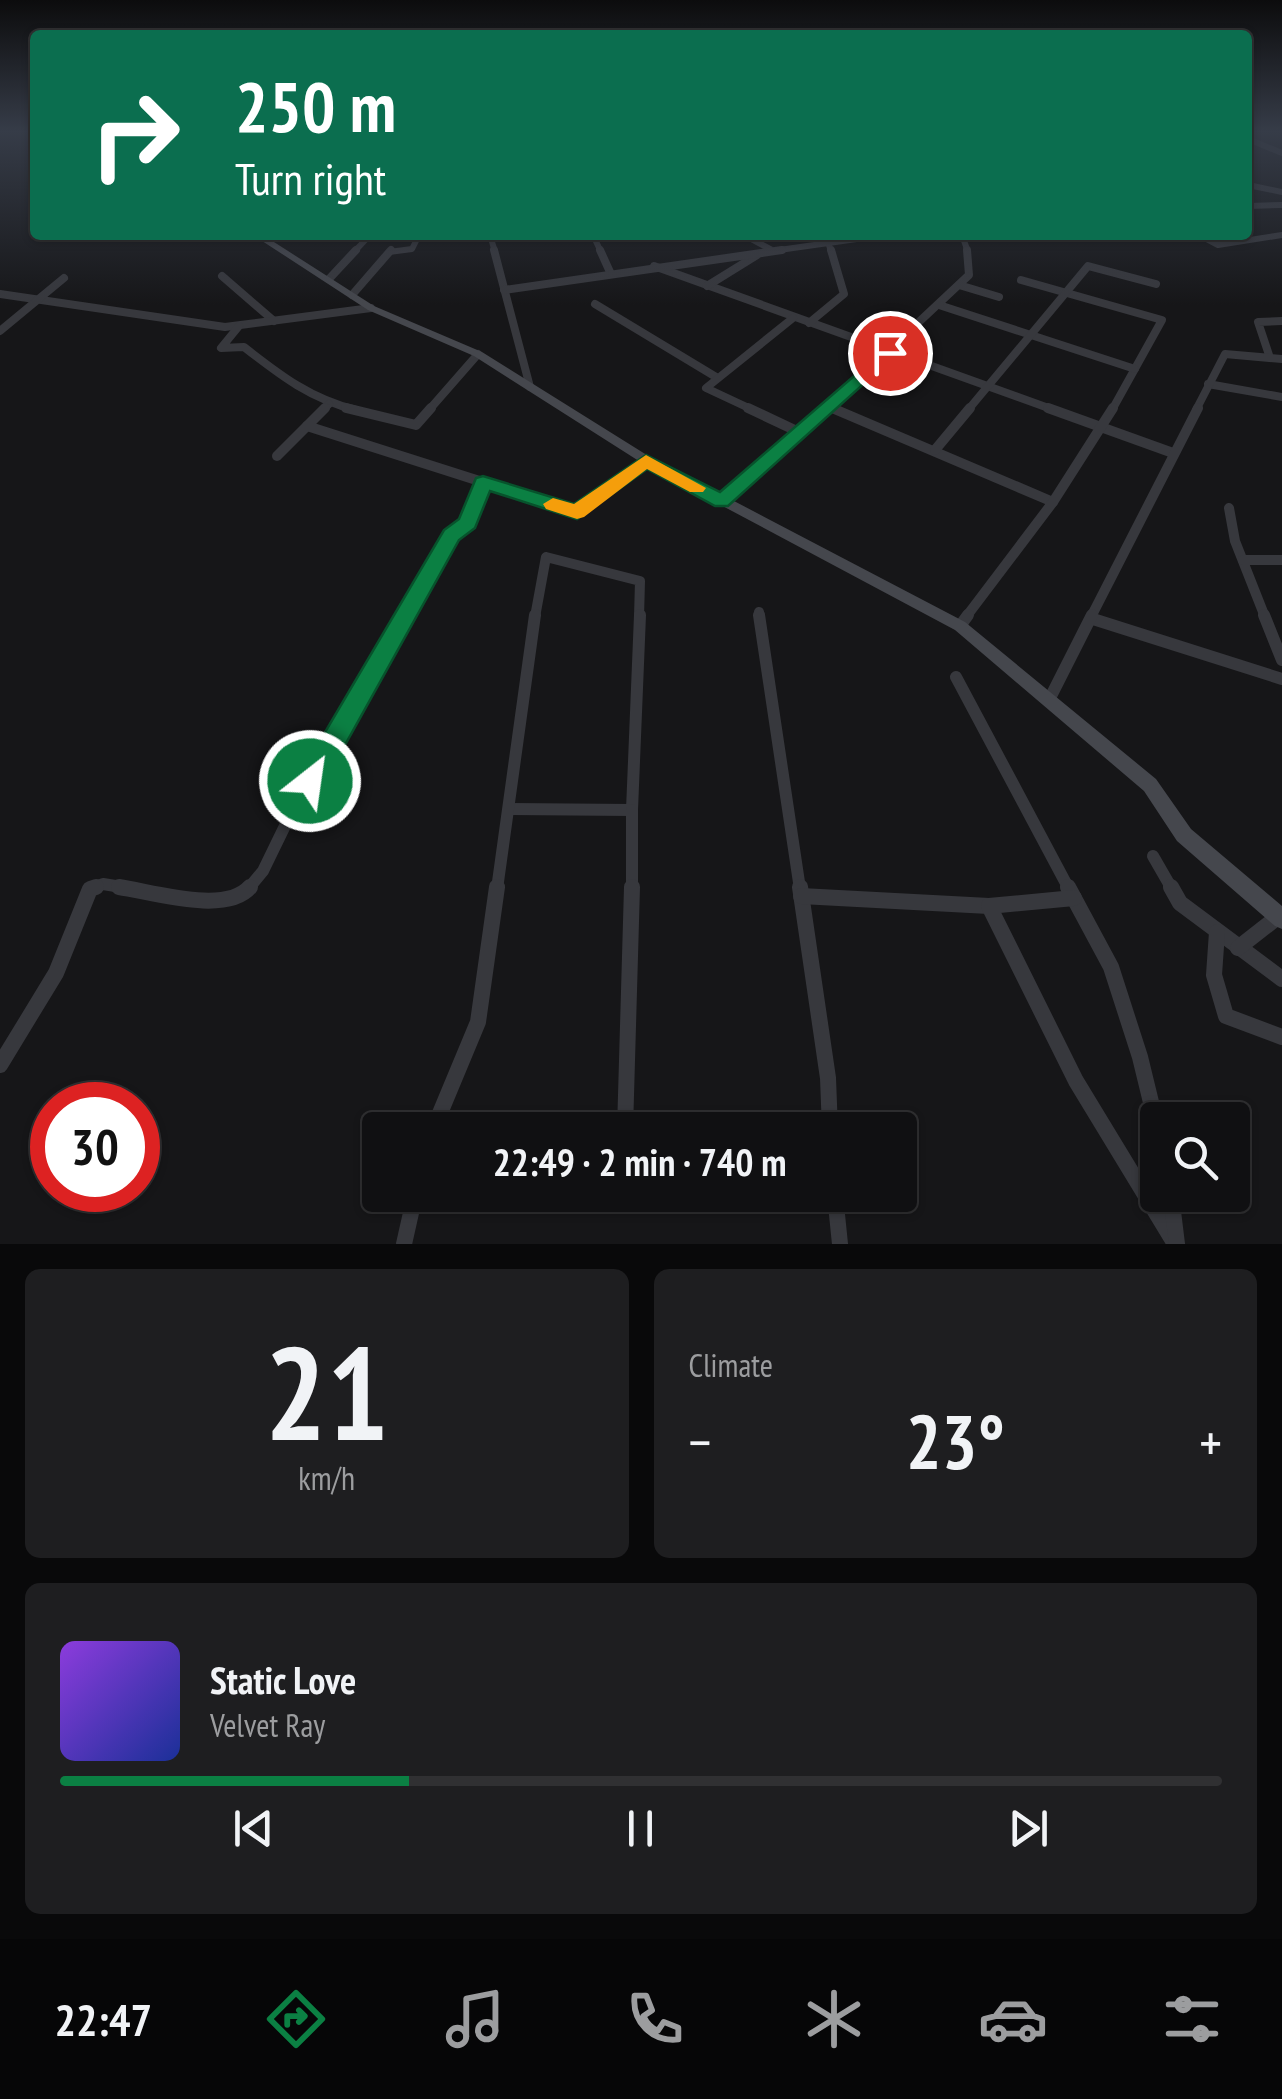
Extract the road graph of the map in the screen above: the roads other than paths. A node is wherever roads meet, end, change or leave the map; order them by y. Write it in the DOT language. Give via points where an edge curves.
graph roads {
  1 [pos="1282,205"];
  2 [pos="1252,206"];
  3 [pos="1282,234"];
  4 [pos="1252,239"];
  5 [pos="267,240"];
  6 [pos="365,240"];
  7 [pos="416,240"];
  8 [pos="491,240"];
  9 [pos="595,240"];
  10 [pos="753,240"];
  11 [pos="822,240"];
  12 [pos="827,240"];
  13 [pos="963,240"];
  14 [pos="1209,240"];
  15 [pos="1247,240"];
  16 [pos="773,251"];
  17 [pos="760,252"];
  18 [pos="654,266"];
  19 [pos="610,272"];
  20 [pos="222,276"];
  21 [pos="64,278"];
  22 [pos="330,279"];
  23 [pos="1021,280"];
  24 [pos="1156,284"];
  25 [pos="960,285"];
  26 [pos="708,286"];
  27 [pos="504,290"];
  28 [pos="0,294"];
  29 [pos="1067,294"];
  30 [pos="352,295"];
  31 [pos="999,297"];
  32 [pos="41,299"];
  33 [pos="595,304"];
  34 [pos="939,305"];
  35 [pos="371,308"];
  36 [pos="794,318"];
  37 [pos="274,321"];
  38 [pos="1282,321"];
  39 [pos="808,323"];
  40 [pos="239,326"];
  41 [pos="0,331"];
  42 [pos="1032,336"];
  43 [pos="890,353"];
  44 [pos="478,354"];
  45 [pos="1276,358"];
  46 [pos="1135,369"];
  47 [pos="716,377"];
  48 [pos="1208,384"];
  49 [pos="530,387"];
  50 [pos="988,388"];
  51 [pos="1282,398"];
  52 [pos="329,404"];
  53 [pos="830,407"];
  54 [pos="306,426"];
  55 [pos="1102,428"];
  56 [pos="801,433"];
  57 [pos="935,450"];
  58 [pos="1173,454"];
  59 [pos="277,456"];
  60 [pos="646,460"];
  61 [pos="483,482"];
  62 [pos="722,502"];
  63 [pos="1053,502"];
  64 [pos="1229,508"];
  65 [pos="1243,560"];
  66 [pos="1282,560"];
  67 [pos="759,612"];
  68 [pos="1093,619"];
  69 [pos="960,626"];
  70 [pos="1282,660"];
  71 [pos="956,677"];
  72 [pos="1282,680"];
  73 [pos="1049,700"];
  74 [pos="510,810"];
  75 [pos="632,810"];
  76 [pos="1153,856"];
  77 [pos="801,896"];
  78 [pos="1074,898"];
  79 [pos="989,906"];
  80 [pos="1280,918"];
  81 [pos="1216,932"];
  82 [pos="1238,948"];
  83 [pos="1282,979"];
  84 [pos="1282,1037"];
  85 [pos="0,1065"];
  86 [pos="1151,1102"];
  87 [pos="440,1112"];
  88 [pos="626,1112"];
  89 [pos="829,1112"];
  90 [pos="412,1212"];
  91 [pos="837,1212"];
  92 [pos="1173,1212"];
  93 [pos="404,1244"];
  94 [pos="840,1244"];
  95 [pos="1176,1244"];
  1 -- 2 [label="street"];
  3 -- 4 [label="street"];
  5 -- 22 [label="street"];
  6 -- 22 [label="street"];
  7 -- 30 [label="street" via="412,248 392,249"];
  8 -- 27 [label="street"];
  9 -- 19 [label="street"];
  10 -- 16 [label="street"];
  11 -- 16 [label="street"];
  12 -- 39 [label="street" via="844,294"];
  13 -- 25 [label="street" via="969,275"];
  14 -- 15 [label="street"];
  16 -- 17 [label="street"];
  17 -- 18 [label="street"];
  17 -- 26 [label="street"];
  18 -- 19 [label="street"];
  18 -- 26 [label="street"];
  19 -- 27 [label="street"];
  20 -- 37 [label="street"];
  21 -- 32 [label="street"];
  22 -- 30 [label="street"];
  23 -- 29 [label="street"];
  24 -- 29 [label="street" via="1088,266"];
  25 -- 31 [label="street"];
  25 -- 34 [label="street"];
  26 -- 36 [label="street"];
  27 -- 49 [label="street"];
  28 -- 32 [label="street"];
  29 -- 42 [label="street"];
  29 -- 46 [label="street" via="1162,320"];
  30 -- 35 [label="street"];
  32 -- 40 [label="street"];
  32 -- 41 [label="street"];
  33 -- 47 [label="street"];
  34 -- 42 [label="street"];
  34 -- 43 [label="street"];
  35 -- 37 [label="street"];
  35 -- 44 [label="street"];
  36 -- 39 [label="street"];
  36 -- 47 [label="street"];
  37 -- 40 [label="street"];
  38 -- 45 [label="street" via="1258,322"];
  39 -- 43 [label="street"];
  40 -- 52 [label="street" via="221,348 244,347 292,386"];
  42 -- 46 [label="street"];
  42 -- 50 [label="street"];
  43 -- 50 [label="street"];
  43 -- 53 [label="street"];
  44 -- 49 [label="street"];
  44 -- 52 [label="street" via="416,426"];
  45 -- 48 [label="street" via="1225,354"];
  46 -- 55 [label="street"];
  47 -- 56 [label="street" via="706,388"];
  48 -- 51 [label="street"];
  48 -- 58 [label="street"];
  49 -- 60 [label="street"];
  50 -- 55 [label="street"];
  50 -- 57 [label="street"];
  52 -- 54 [label="street"];
  53 -- 56 [label="street"];
  53 -- 57 [label="street"];
  54 -- 59 [label="street"];
  54 -- 61 [label="street"];
  55 -- 58 [label="street"];
  55 -- 63 [label="street"];
  56 -- 62 [label="street"];
  57 -- 63 [label="street"];
  58 -- 68 [label="street"];
  60 -- 61 [label="street" via="577,512"];
  60 -- 62 [label="street"];
  61 -- 85 [label="street" via="468,523 452,535 250,888 228,902 103,884 90,889 56,972"];
  62 -- 69 [label="street"];
  63 -- 69 [label="street"];
  64 -- 65 [label="street"];
  65 -- 66 [label="street"];
  65 -- 70 [label="street"];
  67 -- 77 [label="street"];
  68 -- 72 [label="street"];
  68 -- 73 [label="street"];
  69 -- 73 [label="street"];
  71 -- 78 [label="street"];
  73 -- 80 [label="street" via="1150,786 1184,835"];
  74 -- 75 [label="street"];
  74 -- 75 [label="street" via="546,557 640,581"];
  74 -- 87 [label="street" via="478,1022"];
  75 -- 88 [label="street"];
  76 -- 81 [label="street" via="1180,904"];
  77 -- 79 [label="street"];
  77 -- 89 [label="street"];
  78 -- 79 [label="street"];
  78 -- 86 [label="street" via="1111,967"];
  79 -- 95 [label="street" via="1076,1080"];
  80 -- 82 [label="street"];
  81 -- 82 [label="street"];
  81 -- 84 [label="street" via="1214,994 1226,1016"];
  82 -- 83 [label="street"];
  90 -- 93 [label="street"];
  91 -- 94 [label="street"];
  92 -- 95 [label="street"];
}
